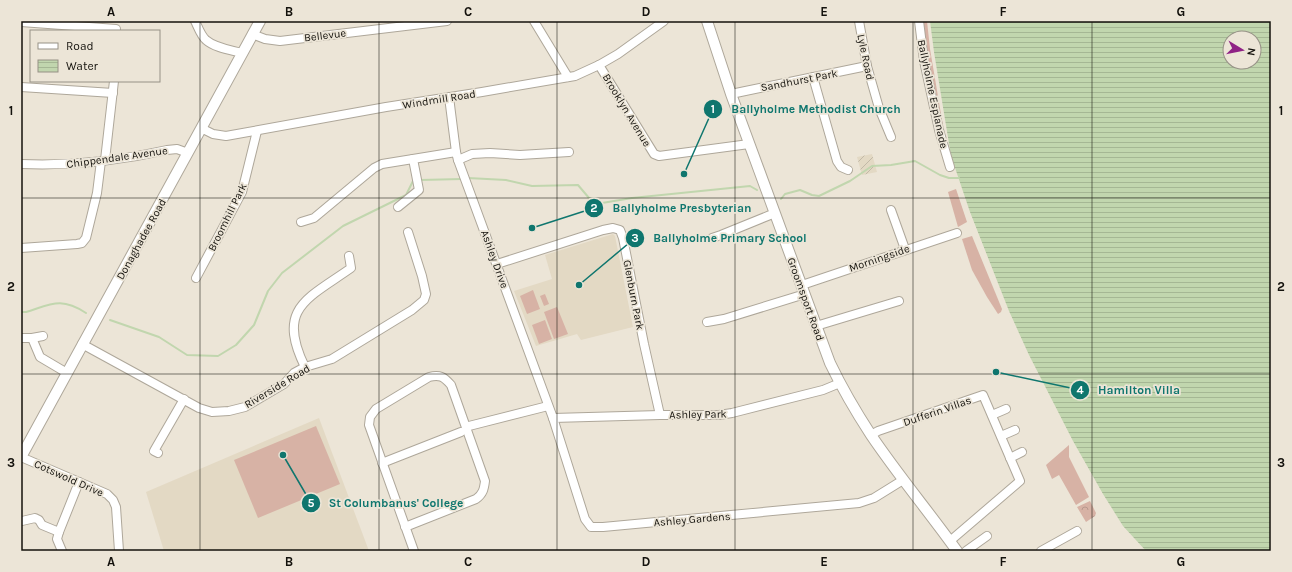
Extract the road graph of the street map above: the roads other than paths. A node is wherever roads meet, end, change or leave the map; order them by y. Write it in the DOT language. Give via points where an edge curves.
graph roads {
  1 [pos="195,21"];
  2 [pos="260,21"];
  3 [pos="447,21"];
  4 [pos="534,21"];
  5 [pos="664,21"];
  6 [pos="708,21"];
  7 [pos="859,21"];
  8 [pos="919,21"];
  9 [pos="21,22"];
  10 [pos="116,27"];
  11 [pos="252,34"];
  12 [pos="242,53"];
  13 [pos="599,65"];
  14 [pos="866,66"];
  15 [pos="568,77"];
  16 [pos="813,77"];
  17 [pos="114,82"];
  18 [pos="21,87"];
  19 [pos="113,93"];
  20 [pos="731,94"];
  21 [pos="449,97"];
  22 [pos="201,128"];
  23 [pos="257,131"];
  24 [pos="891,138"];
  25 [pos="749,144"];
  26 [pos="188,152"];
  27 [pos="456,152"];
  28 [pos="569,152"];
  29 [pos="413,158"];
  30 [pos="458,160"];
  31 [pos="103,161"];
  32 [pos="21,164"];
  33 [pos="950,167"];
  34 [pos="848,170"];
  35 [pos="398,207"];
  36 [pos="891,210"];
  37 [pos="775,213"];
  38 [pos="301,222"];
  39 [pos="408,232"];
  40 [pos="957,233"];
  41 [pos="712,238"];
  42 [pos="21,248"];
  43 [pos="905,250"];
  44 [pos="349,256"];
  45 [pos="497,264"];
  46 [pos="196,278"];
  47 [pos="803,290"];
  48 [pos="899,301"];
  49 [pos="708,322"];
  50 [pos="816,326"];
  51 [pos="43,336"];
  52 [pos="21,338"];
  53 [pos="32,338"];
  54 [pos="82,344"];
  55 [pos="305,367"];
  56 [pos="67,373"];
  57 [pos="840,383"];
  58 [pos="184,399"];
  59 [pos="548,406"];
  60 [pos="1006,409"];
  61 [pos="660,415"];
  62 [pos="992,415"];
  63 [pos="553,418"];
  64 [pos="464,430"];
  65 [pos="1015,430"];
  66 [pos="871,435"];
  67 [pos="1001,436"];
  68 [pos="1022,452"];
  69 [pos="158,453"];
  70 [pos="21,457"];
  71 [pos="1010,458"];
  72 [pos="382,463"];
  73 [pos="903,480"];
  74 [pos="79,482"];
  75 [pos="22,521"];
  76 [pos="405,527"];
  77 [pos="1077,531"];
  78 [pos="59,532"];
  79 [pos="988,536"];
  80 [pos="950,541"];
  81 [pos="62,551"];
  82 [pos="119,551"];
  83 [pos="414,551"];
  84 [pos="957,551"];
  85 [pos="966,551"];
  86 [pos="1040,551"];
  1 -- 12 [label="street" via="206,40"];
  2 -- 11 [label="main road, Donaghadee Road"];
  3 -- 11 [label="street, Bellevue" via="280,40 265,39"];
  4 -- 15 [label="street"];
  5 -- 13 [label="street, Windmill Road"];
  6 -- 20 [label="main road, Groomsport Road"];
  7 -- 14 [label="street, Lyle Road"];
  8 -- 33 [label="street, Ballyholme Esplanade" via="924,61"];
  9 -- 10 [label="street"];
  11 -- 12 [label="main road, Donaghadee Road"];
  12 -- 22 [label="main road, Donaghadee Road"];
  13 -- 15 [label="street, Windmill Road"];
  13 -- 25 [label="street, Brooklyn Avenue" via="654,154 659,156"];
  14 -- 16 [label="street, Sandhurst Park"];
  14 -- 24 [label="street, Lyle Road"];
  15 -- 21 [label="street, Windmill Road"];
  16 -- 20 [label="street, Sandhurst Park"];
  16 -- 34 [label="street" via="837,161 841,167"];
  17 -- 19 [label="street"];
  18 -- 19 [label="street"];
  19 -- 31 [label="street"];
  20 -- 25 [label="main road, Groomsport Road"];
  21 -- 23 [label="street, Windmill Road"];
  21 -- 27 [label="street, Ashley Drive"];
  22 -- 23 [label="street, Windmill Road" via="213,134 226,136"];
  22 -- 26 [label="main road, Donaghadee Road"];
  23 -- 46 [label="street, Broomhill Park" via="242,192"];
  25 -- 37 [label="main road, Groomsport Road"];
  26 -- 31 [label="street, Chippendale Avenue" via="176,149"];
  26 -- 54 [label="main road, Donaghadee Road"];
  27 -- 29 [label="street"];
  27 -- 30 [label="street, Ashley Drive"];
  28 -- 30 [label="street" via="472,154"];
  29 -- 35 [label="street" via="419,190"];
  29 -- 38 [label="street" via="374,168 314,218"];
  30 -- 45 [label="street, Ashley Drive"];
  31 -- 32 [label="street, Chippendale Avenue" via="53,165"];
  31 -- 42 [label="street" via="86,238 82,243"];
  36 -- 43 [label="street"];
  37 -- 41 [label="street"];
  37 -- 47 [label="main road, Groomsport Road"];
  39 -- 55 [label="street, Riverside Road" via="422,276 426,294 424,300 332,359"];
  40 -- 43 [label="street, Morningside"];
  43 -- 47 [label="street, Morningside"];
  44 -- 55 [label="street" via="351,268 309,298 295,316 294,337 297,352"];
  45 -- 59 [label="street, Ashley Drive"];
  45 -- 61 [label="street, Glenburn Park" via="603,230 620,230"];
  47 -- 49 [label="street, Morningside"];
  47 -- 50 [label="main road, Groomsport Road"];
  48 -- 50 [label="street"];
  50 -- 57 [label="main road, Groomsport Road"];
  51 -- 53 [label="street"];
  52 -- 53 [label="street"];
  53 -- 56 [label="street" via="40,356"];
  54 -- 56 [label="main road, Donaghadee Road"];
  54 -- 58 [label="street, Riverside Road"];
  55 -- 58 [label="street, Riverside Road" via="294,373 284,384 245,407 212,412"];
  56 -- 70 [label="main road, Donaghadee Road"];
  57 -- 61 [label="street, Ashley Park" via="823,390 732,413"];
  57 -- 66 [label="main road, Groomsport Road"];
  58 -- 69 [label="street" via="154,451"];
  59 -- 63 [label="street, Ashley Drive"];
  59 -- 64 [label="street" via="469,426"];
  60 -- 62 [label="street"];
  61 -- 63 [label="street, Ashley Park"];
  62 -- 66 [label="street, Dufferin Villas" via="983,395"];
  62 -- 67 [label="street, Dufferin Villas"];
  63 -- 73 [label="street, Ashley Gardens" via="585,519 591,527 859,503 874,498"];
  64 -- 72 [label="street"];
  64 -- 72 [label="street" via="451,385 446,379 436,375 429,377 376,409 370,417 370,432"];
  64 -- 76 [label="street" via="485,481 484,490 476,499"];
  65 -- 67 [label="street"];
  66 -- 73 [label="main road, Groomsport Road"];
  67 -- 71 [label="street, Dufferin Villas"];
  68 -- 71 [label="street"];
  70 -- 74 [label="street, Cotswold Drive"];
  71 -- 80 [label="street, Dufferin Villas" via="1020,481"];
  72 -- 76 [label="street"];
  73 -- 80 [label="main road, Groomsport Road"];
  74 -- 78 [label="street"];
  74 -- 82 [label="street, Cotswold Drive" via="107,494 113,500 116,507"];
  75 -- 78 [label="street" via="41,517 42,525"];
  76 -- 83 [label="street"];
  77 -- 86 [label="street"];
  78 -- 81 [label="street" via="57,539"];
  79 -- 85 [label="street"];
  80 -- 84 [label="main road, Groomsport Road"];
}
